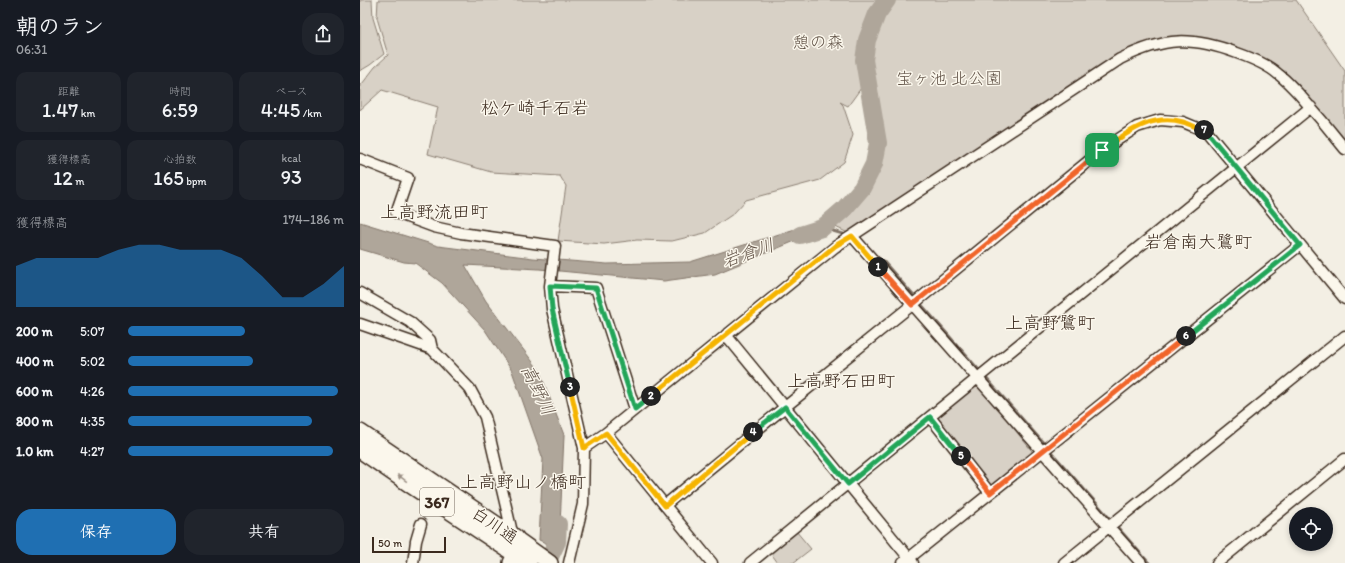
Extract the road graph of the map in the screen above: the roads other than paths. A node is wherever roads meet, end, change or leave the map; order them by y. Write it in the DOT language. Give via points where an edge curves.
graph roads {
  1 [pos="1311,107"];
  2 [pos="1345,149"];
  3 [pos="360,159"];
  4 [pos="1237,168"];
  5 [pos="852,236"];
  6 [pos="1300,245"];
  7 [pos="550,286"];
  8 [pos="360,293"];
  9 [pos="1345,299"];
  10 [pos="912,305"];
  11 [pos="360,324"];
  12 [pos="726,336"];
  13 [pos="1345,336"];
  14 [pos="432,348"];
  15 [pos="978,378"];
  16 [pos="785,407"];
  17 [pos="635,409"];
  18 [pos="930,417"];
  19 [pos="360,433"];
  20 [pos="606,433"];
  21 [pos="584,448"];
  22 [pos="360,449"];
  23 [pos="1042,451"];
  24 [pos="1345,460"];
  25 [pos="848,484"];
  26 [pos="990,493"];
  27 [pos="665,506"];
  28 [pos="421,524"];
  29 [pos="1109,527"];
  30 [pos="519,553"];
  31 [pos="908,561"];
  32 [pos="413,563"];
  33 [pos="550,563"];
  34 [pos="569,563"];
  35 [pos="712,563"];
  36 [pos="750,563"];
  37 [pos="1064,563"];
  38 [pos="1141,563"];
  39 [pos="1217,563"];
  1 -- 2 [label="street"];
  1 -- 4 [label="street"];
  1 -- 5 [label="street" via="1278,74 1252,58 1198,41 1160,43 1120,60"];
  3 -- 7 [label="street" via="408,178 396,213 434,227 461,233 555,246"];
  4 -- 6 [label="street"];
  4 -- 10 [label="street" via="1207,132 1183,122 1160,120 1137,127 1102,150"];
  4 -- 15 [label="street"];
  5 -- 10 [label="street"];
  5 -- 12 [label="street" via="835,246"];
  6 -- 9 [label="street"];
  6 -- 23 [label="street"];
  7 -- 17 [label="street" via="596,288"];
  7 -- 21 [label="street" via="552,309"];
  8 -- 14 [label="street" via="410,322 430,340"];
  10 -- 15 [label="street"];
  10 -- 16 [label="street"];
  11 -- 14 [label="street"];
  12 -- 16 [label="street"];
  12 -- 17 [label="street"];
  13 -- 29 [label="street"];
  14 -- 30 [label="street" via="470,389 485,417 509,522"];
  15 -- 18 [label="street"];
  15 -- 23 [label="street"];
  16 -- 25 [label="street"];
  16 -- 27 [label="street"];
  17 -- 20 [label="street"];
  18 -- 25 [label="street"];
  18 -- 26 [label="street"];
  19 -- 30 [label="highway, 白川通 / 367"];
  20 -- 21 [label="street"];
  20 -- 27 [label="street"];
  21 -- 34 [label="street" via="583,504"];
  30 -- 22 [label="highway, 白川通 / 367, one-way"];
  23 -- 26 [label="street"];
  23 -- 29 [label="street"];
  24 -- 39 [label="street"];
  25 -- 31 [label="street"];
  25 -- 36 [label="street"];
  26 -- 31 [label="street"];
  27 -- 35 [label="street"];
  28 -- 32 [label="street"];
  29 -- 37 [label="street"];
  29 -- 38 [label="street"];
  30 -- 33 [label="main road, 白川通"];
}
